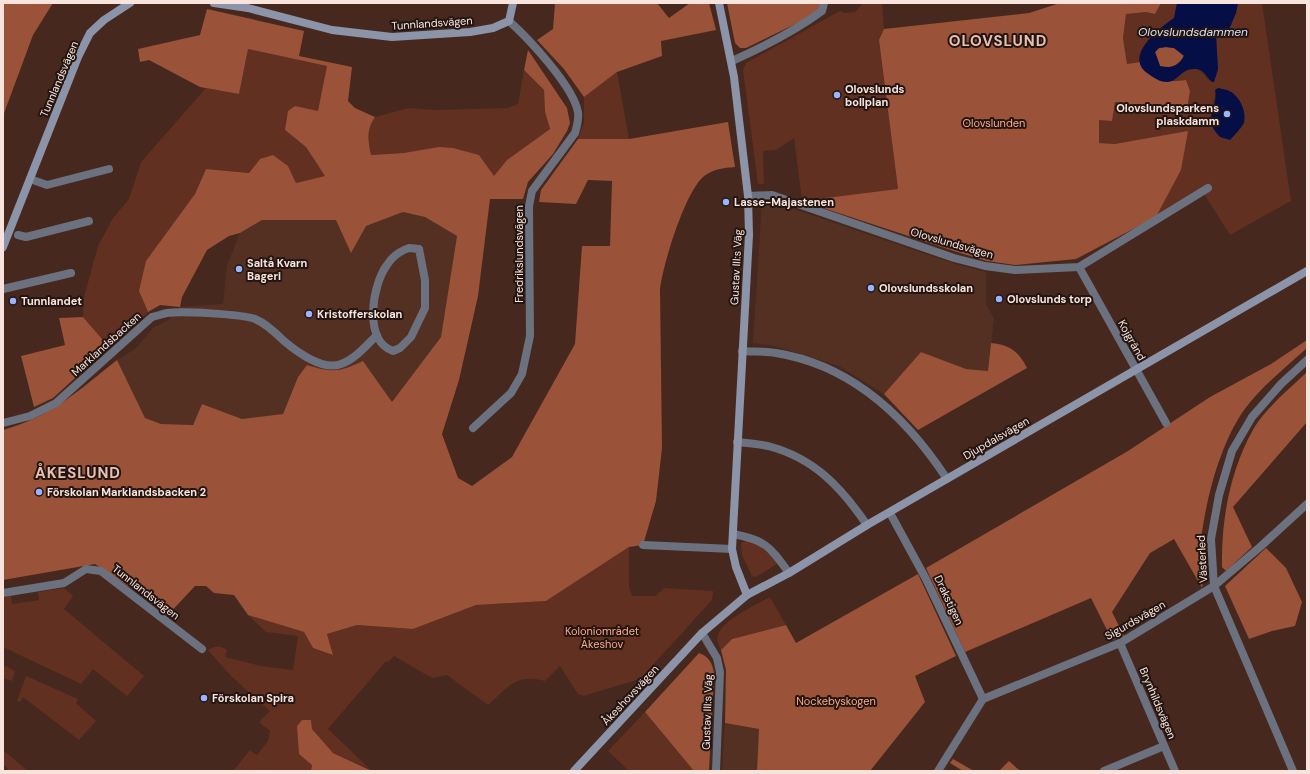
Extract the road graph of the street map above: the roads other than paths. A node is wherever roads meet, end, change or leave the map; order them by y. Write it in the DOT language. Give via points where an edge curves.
graph roads {
  1 [pos="130,3"];
  2 [pos="214,3"];
  3 [pos="513,3"];
  4 [pos="719,3"];
  5 [pos="824,3"];
  6 [pos="509,21"];
  7 [pos="732,61"];
  8 [pos="109,169"];
  9 [pos="30,179"];
  10 [pos="1208,188"];
  11 [pos="748,196"];
  12 [pos="89,221"];
  13 [pos="18,235"];
  14 [pos="3,247"];
  15 [pos="1079,267"];
  16 [pos="1307,271"];
  17 [pos="71,273"];
  18 [pos="3,289"];
  19 [pos="377,335"];
  20 [pos="742,351"];
  21 [pos="1307,360"];
  22 [pos="1136,370"];
  23 [pos="3,423"];
  24 [pos="1166,423"];
  25 [pos="473,428"];
  26 [pos="737,442"];
  27 [pos="947,479"];
  28 [pos="1306,508"];
  29 [pos="890,513"];
  30 [pos="867,526"];
  31 [pos="733,534"];
  32 [pos="643,545"];
  33 [pos="732,549"];
  34 [pos="789,573"];
  35 [pos="1214,586"];
  36 [pos="3,593"];
  37 [pos="747,595"];
  38 [pos="702,633"];
  39 [pos="1120,643"];
  40 [pos="202,649"];
  41 [pos="983,699"];
  42 [pos="1164,746"];
  43 [pos="574,771"];
  44 [pos="716,771"];
  45 [pos="938,771"];
  46 [pos="1104,771"];
  47 [pos="1175,771"];
  48 [pos="1293,771"];
  1 -- 9 [label="street, Tunnlandsvägen" via="90,33"];
  2 -- 6 [label="street, Tunnlandsvägen" via="248,8 332,30 392,37 470,32 493,28"];
  3 -- 6 [label="street"];
  4 -- 7 [label="street, Gustav III:s Väg"];
  5 -- 7 [label="street" via="822,11 809,21"];
  6 -- 25 [label="street, Fredrikslundsvägen" via="525,35 563,83 578,112 578,124 532,191 529,206 530,336 522,374 511,393"];
  7 -- 11 [label="street, Gustav III:s Väg"];
  8 -- 9 [label="street" via="47,185"];
  9 -- 14 [label="street, Tunnlandsvägen"];
  10 -- 15 [label="street, Olovslundsvägen"];
  11 -- 15 [label="street, Olovslundsvägen" via="772,195 954,258 985,266 1015,270"];
  11 -- 20 [label="street, Gustav III:s Väg" via="749,235"];
  12 -- 13 [label="street" via="26,237"];
  15 -- 22 [label="street, Kojgränd"];
  16 -- 22 [label="street, Djupdalsvägen"];
  17 -- 18 [label="street"];
  19 -- 19 [label="street" via="373,322 373,305 381,275 387,264 400,251 409,248 419,249 425,280 425,308 414,331 405,342 393,350 385,348"];
  19 -- 23 [label="street, Marklandsbacken" via="352,358 340,365 328,364 313,361 298,353 256,319 241,315 168,313 152,317 56,403 30,416"];
  20 -- 26 [label="street, Gustav III:s Väg"];
  20 -- 27 [label="street" via="776,353 799,359 836,372 858,384 885,404 912,432"];
  21 -- 35 [label="street, Västerled" via="1280,384 1252,418 1232,451 1210,539"];
  22 -- 24 [label="street, Kojgränd"];
  22 -- 27 [label="street, Djupdalsvägen"];
  26 -- 30 [label="street" via="767,446 806,462 832,482"];
  26 -- 31 [label="street, Gustav III:s Väg"];
  27 -- 29 [label="street, Djupdalsvägen"];
  28 -- 35 [label="street, Sigurdsvägen"];
  29 -- 30 [label="street, Djupdalsvägen"];
  29 -- 41 [label="street, Drakstigen" via="926,579"];
  30 -- 34 [label="street, Djupdalsvägen"];
  31 -- 33 [label="street, Gustav III:s Väg"];
  31 -- 34 [label="street" via="759,540 772,550"];
  32 -- 33 [label="street"];
  33 -- 37 [label="street, Gustav III:s Väg"];
  34 -- 37 [label="street, Djupdalsvägen"];
  35 -- 39 [label="street, Sigurdsvägen"];
  35 -- 48 [label="street, Västerled"];
  36 -- 40 [label="street, Tunnlandsvägen" via="64,583 86,569 101,571"];
  37 -- 38 [label="street, Djupdalsvägen"];
  38 -- 43 [label="street, Åkeshovsvägen"];
  38 -- 44 [label="street, Gustav III:s Väg" via="717,658 720,672"];
  39 -- 41 [label="street, Sigurdsvägen"];
  39 -- 42 [label="street, Brynhildsvägen"];
  41 -- 45 [label="street"];
  42 -- 46 [label="street"];
  42 -- 47 [label="street, Brynhildsvägen"];
}
